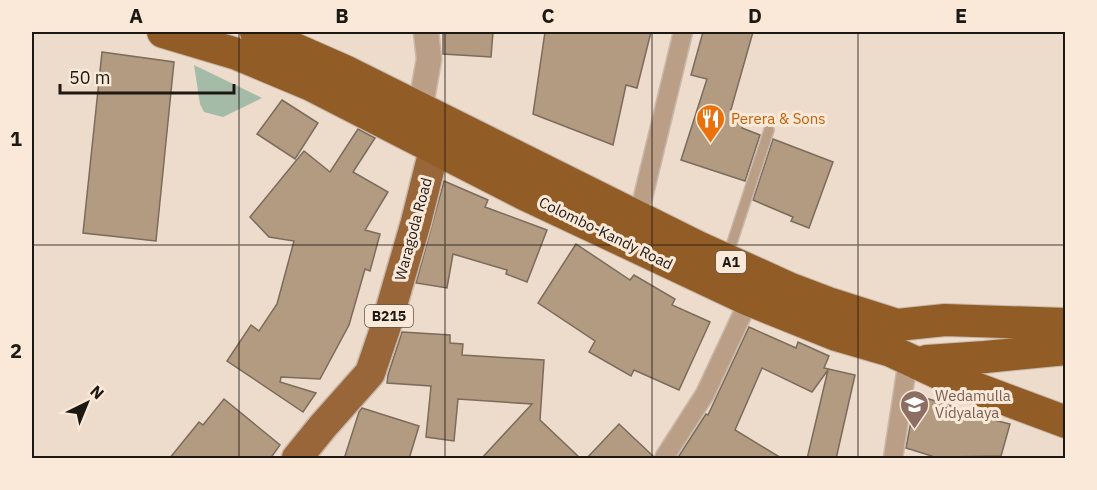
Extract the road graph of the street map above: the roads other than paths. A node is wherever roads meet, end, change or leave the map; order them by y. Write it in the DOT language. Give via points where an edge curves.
graph roads {
  1 [pos="163,32"];
  2 [pos="256,32"];
  3 [pos="426,32"];
  4 [pos="683,32"];
  5 [pos="420,110"];
  6 [pos="770,130"];
  7 [pos="434,150"];
  8 [pos="638,218"];
  9 [pos="726,260"];
  10 [pos="749,300"];
  11 [pos="1061,328"];
  12 [pos="913,362"];
  13 [pos="1065,422"];
  14 [pos="297,459"];
  15 [pos="664,459"];
  16 [pos="893,459"];
  1 -- 7 [label="highway, Colombo-Kandy Road / A1" via="268,66"];
  2 -- 5 [label="highway, Colombo-Kandy Road / A1"];
  3 -- 5 [label="street" via="429,59"];
  4 -- 8 [label="street"];
  5 -- 7 [label="highway"];
  5 -- 8 [label="highway, Colombo-Kandy Road / A1"];
  6 -- 9 [label="lane"];
  7 -- 10 [label="highway, Colombo-Kandy Road / A1"];
  7 -- 14 [label="main road, Waragoda Road / B215" via="370,373"];
  8 -- 9 [label="highway, Colombo-Kandy Road / A1"];
  9 -- 11 [label="highway, Colombo-Kandy Road / A1" via="791,289 897,325 945,320"];
  10 -- 12 [label="highway, Colombo-Kandy Road / A1"];
  10 -- 15 [label="street" via="705,394"];
  11 -- 12 [label="highway, Colombo-Kandy Road / A1" via="985,357"];
  12 -- 13 [label="highway"];
  12 -- 16 [label="street"];
}
